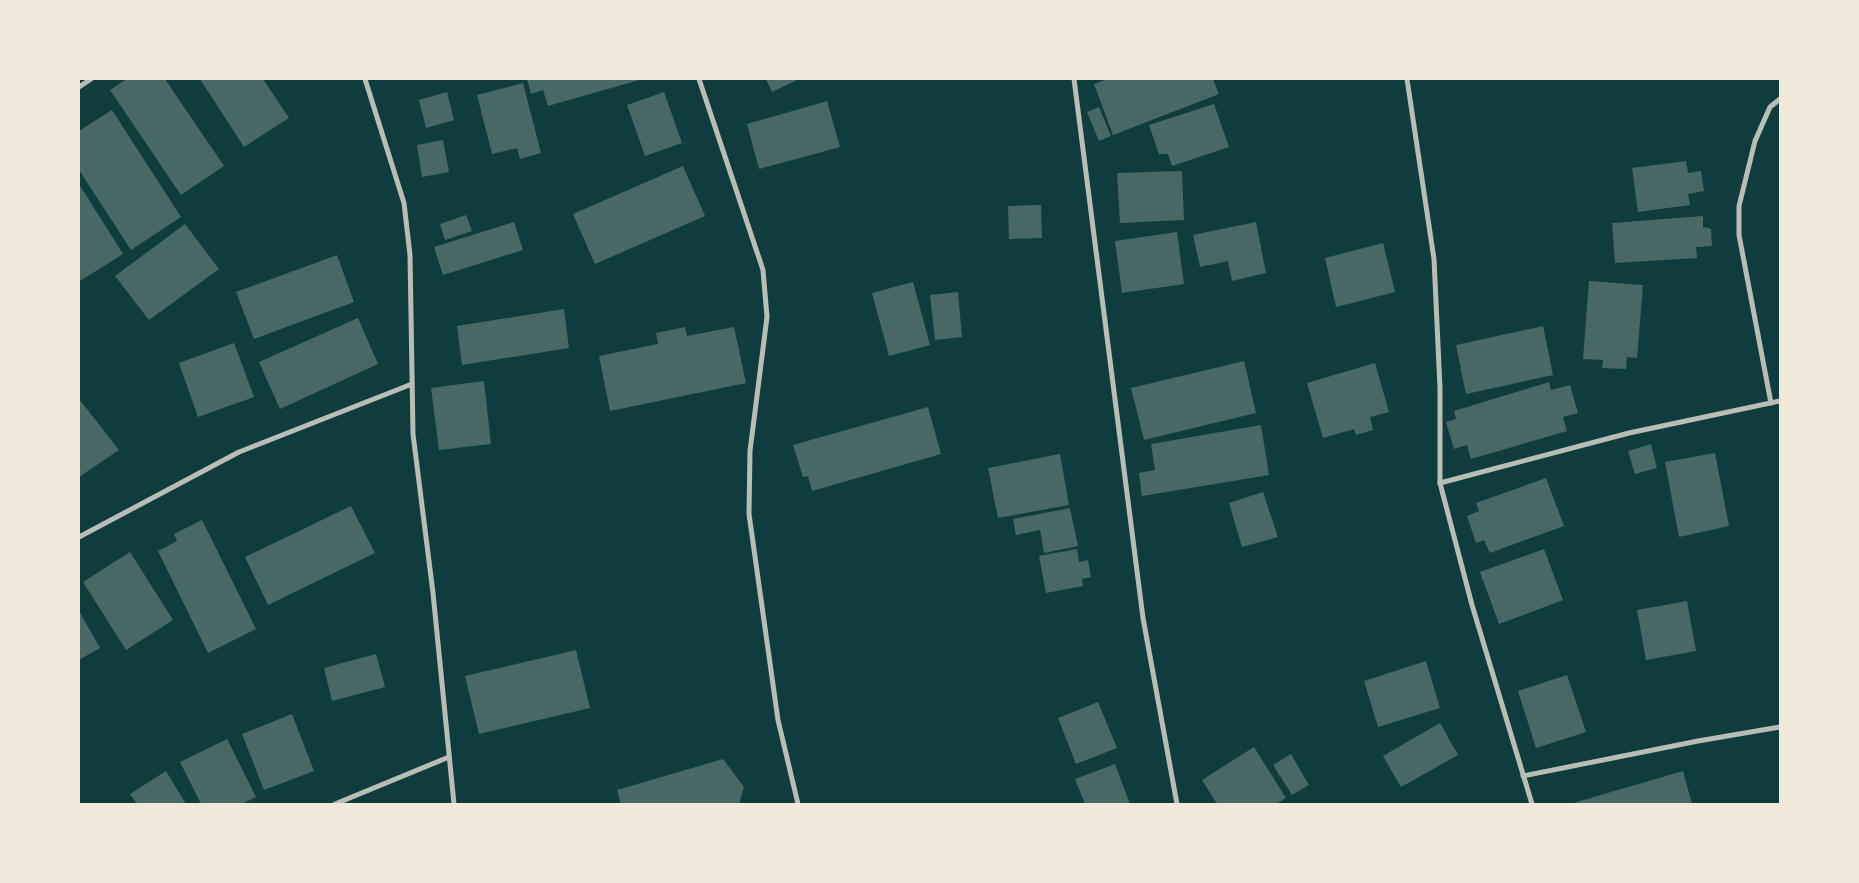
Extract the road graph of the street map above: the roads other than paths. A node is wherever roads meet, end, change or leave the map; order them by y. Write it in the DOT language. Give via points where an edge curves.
graph roads {
  1 [pos="91,79"];
  2 [pos="365,79"];
  3 [pos="699,79"];
  4 [pos="1074,79"];
  5 [pos="1407,79"];
  6 [pos="79,88"];
  7 [pos="1780,99"];
  8 [pos="412,384"];
  9 [pos="1780,401"];
  10 [pos="1771,402"];
  11 [pos="1440,484"];
  12 [pos="79,538"];
  13 [pos="1780,727"];
  14 [pos="449,757"];
  15 [pos="1524,776"];
  16 [pos="335,804"];
  17 [pos="454,804"];
  18 [pos="798,804"];
  19 [pos="1177,804"];
  20 [pos="1532,804"];
  1 -- 6 [label="street"];
  2 -- 8 [label="street" via="404,203 410,255"];
  3 -- 18 [label="street" via="763,270 767,317 750,452 749,514 778,720"];
  4 -- 19 [label="street" via="1143,618"];
  5 -- 11 [label="street" via="1434,259 1440,388"];
  7 -- 10 [label="street" via="1770,107 1755,141 1739,206 1739,235"];
  8 -- 12 [label="street" via="239,452"];
  8 -- 14 [label="street" via="413,434"];
  9 -- 10 [label="street"];
  10 -- 11 [label="street" via="1629,433"];
  11 -- 15 [label="street" via="1472,605"];
  13 -- 15 [label="street"];
  14 -- 16 [label="street"];
  14 -- 17 [label="street"];
  15 -- 20 [label="street"];
}
